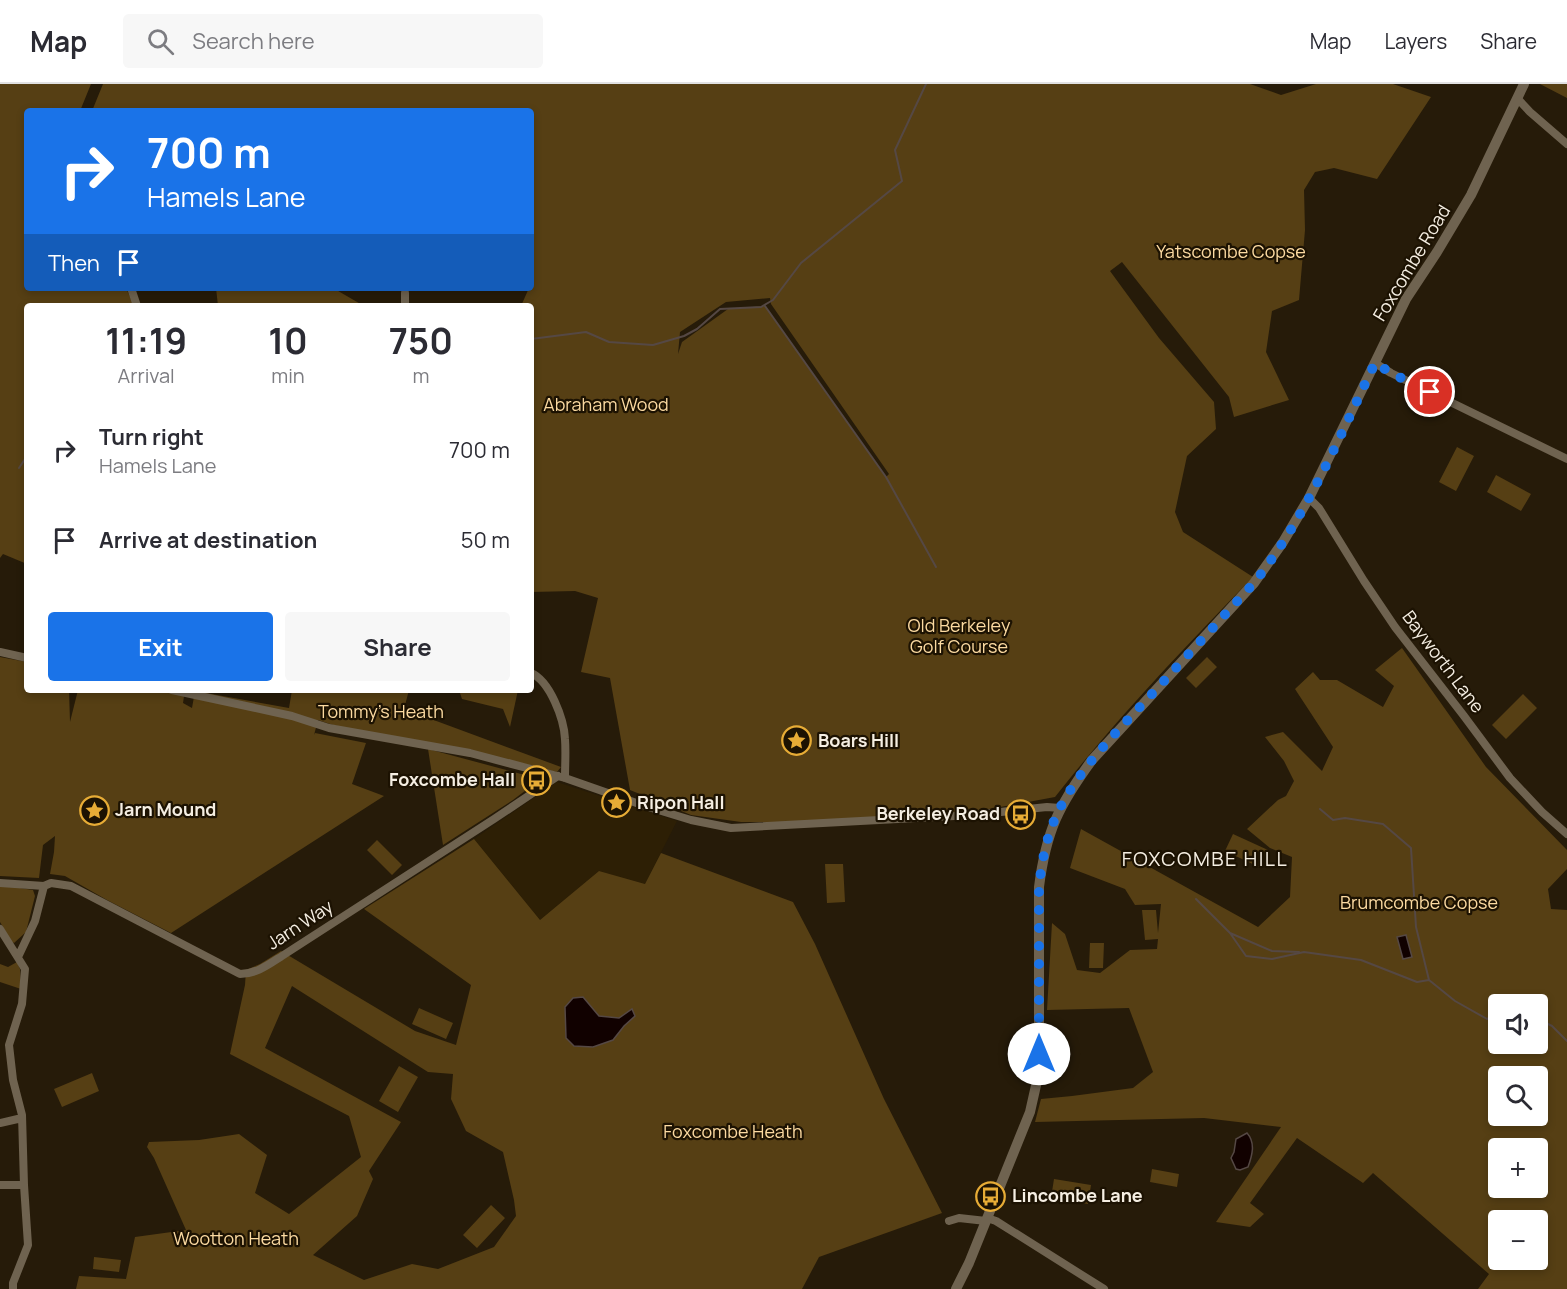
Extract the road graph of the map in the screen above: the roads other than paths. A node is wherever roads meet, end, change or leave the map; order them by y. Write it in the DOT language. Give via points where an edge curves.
graph roads {
  1 [pos="1524,84"];
  2 [pos="1517,98"];
  3 [pos="1567,144"];
  4 [pos="405,293"];
  5 [pos="405,303"];
  6 [pos="1375,363"];
  7 [pos="1567,459"];
  8 [pos="1309,498"];
  9 [pos="0,652"];
  10 [pos="24,657"];
  11 [pos="534,674"];
  12 [pos="186,693"];
  13 [pos="561,777"];
  14 [pos="1060,808"];
  15 [pos="1567,834"];
  16 [pos="0,883"];
  17 [pos="44,886"];
  18 [pos="0,929"];
  19 [pos="18,957"];
  20 [pos="22,1118"];
  21 [pos="0,1124"];
  22 [pos="0,1185"];
  23 [pos="24,1185"];
  24 [pos="986,1219"];
  25 [pos="949,1221"];
  26 [pos="13,1289"];
  27 [pos="956,1289"];
  28 [pos="1104,1289"];
  1 -- 2 [label="street, Foxcombe Road"];
  2 -- 3 [label="street"];
  2 -- 6 [label="street, Foxcombe Road" via="1472,195 1406,299"];
  4 -- 5 [label="street"];
  6 -- 7 [label="street"];
  6 -- 8 [label="street, Foxcombe Road"];
  8 -- 14 [label="street, Foxcombe Road" via="1254,583 1107,742"];
  8 -- 15 [label="street, Bayworth Lane" via="1395,627 1510,778"];
  9 -- 10 [label="street"];
  11 -- 13 [label="street" via="555,701 565,736"];
  12 -- 13 [label="street" via="292,716 328,728 470,753"];
  13 -- 14 [label="street" via="691,820 732,828"];
  13 -- 17 [label="street, Jarn Way" via="250,974 240,974 71,886"];
  14 -- 24 [label="street, Foxcombe Road" via="1047,842 1039,887 1037,1081 1030,1112"];
  16 -- 17 [label="street"];
  17 -- 19 [label="street" via="35,921"];
  18 -- 19 [label="street"];
  19 -- 20 [label="street" via="25,969 23,996 9,1044"];
  20 -- 21 [label="street"];
  20 -- 23 [label="street"];
  22 -- 23 [label="street"];
  23 -- 26 [label="street" via="28,1245"];
  24 -- 25 [label="street"];
  24 -- 27 [label="street, Foxcombe Road"];
  24 -- 28 [label="street" via="996,1221"];
}
